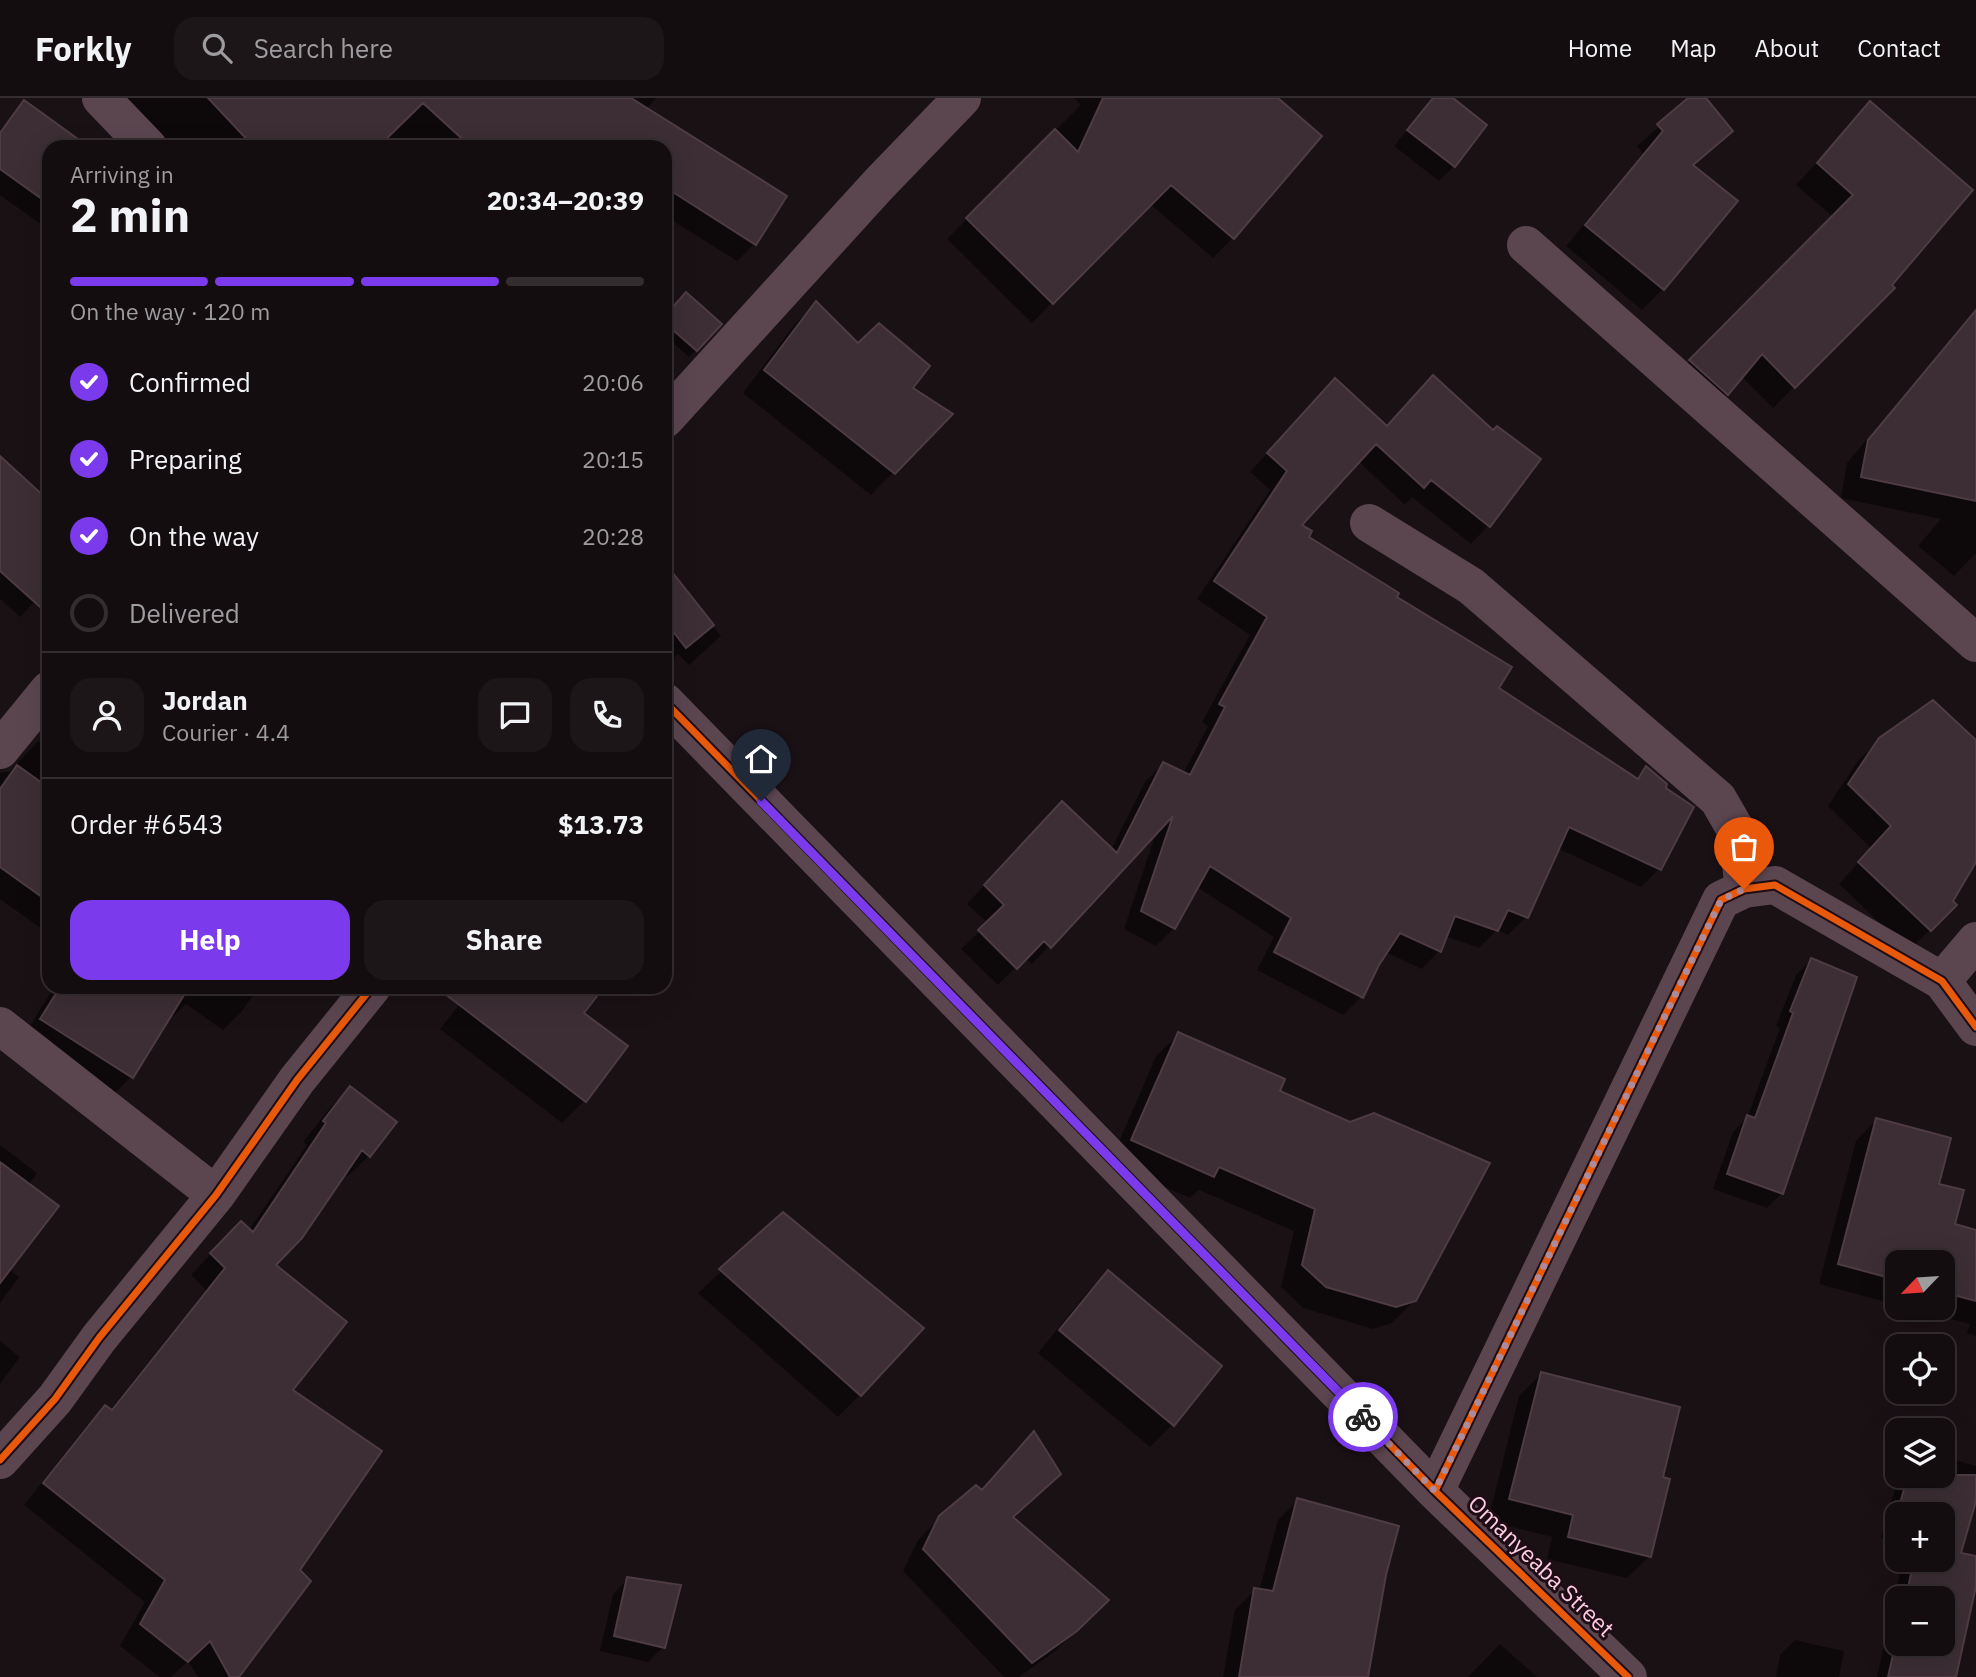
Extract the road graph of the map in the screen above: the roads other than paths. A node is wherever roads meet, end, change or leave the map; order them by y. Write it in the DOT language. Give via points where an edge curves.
graph roads {
  1 [pos="101,98"];
  2 [pos="962,98"];
  3 [pos="141,140"];
  4 [pos="1526,245"];
  5 [pos="672,411"];
  6 [pos="1369,523"];
  7 [pos="1976,643"];
  8 [pos="42,699"];
  9 [pos="672,709"];
  10 [pos="0,750"];
  11 [pos="1744,889"];
  12 [pos="1976,941"];
  13 [pos="1942,981"];
  14 [pos="366,994"];
  15 [pos="0,1026"];
  16 [pos="1976,1027"];
  17 [pos="216,1195"];
  18 [pos="0,1460"];
  19 [pos="1435,1491"];
  20 [pos="1628,1677"];
  1 -- 3 [label="street"];
  2 -- 5 [label="street"];
  4 -- 7 [label="street"];
  6 -- 11 [label="street" via="1471,586 1718,799 1737,832"];
  8 -- 10 [label="street"];
  9 -- 19 [label="street, Omanyeaba Street"];
  11 -- 13 [label="street" via="1775,885"];
  11 -- 19 [label="street" via="1721,900"];
  12 -- 13 [label="street"];
  13 -- 16 [label="street"];
  14 -- 17 [label="street" via="297,1080"];
  15 -- 17 [label="street"];
  17 -- 18 [label="street" via="55,1399"];
  19 -- 20 [label="street, Omanyeaba Street"];
}
